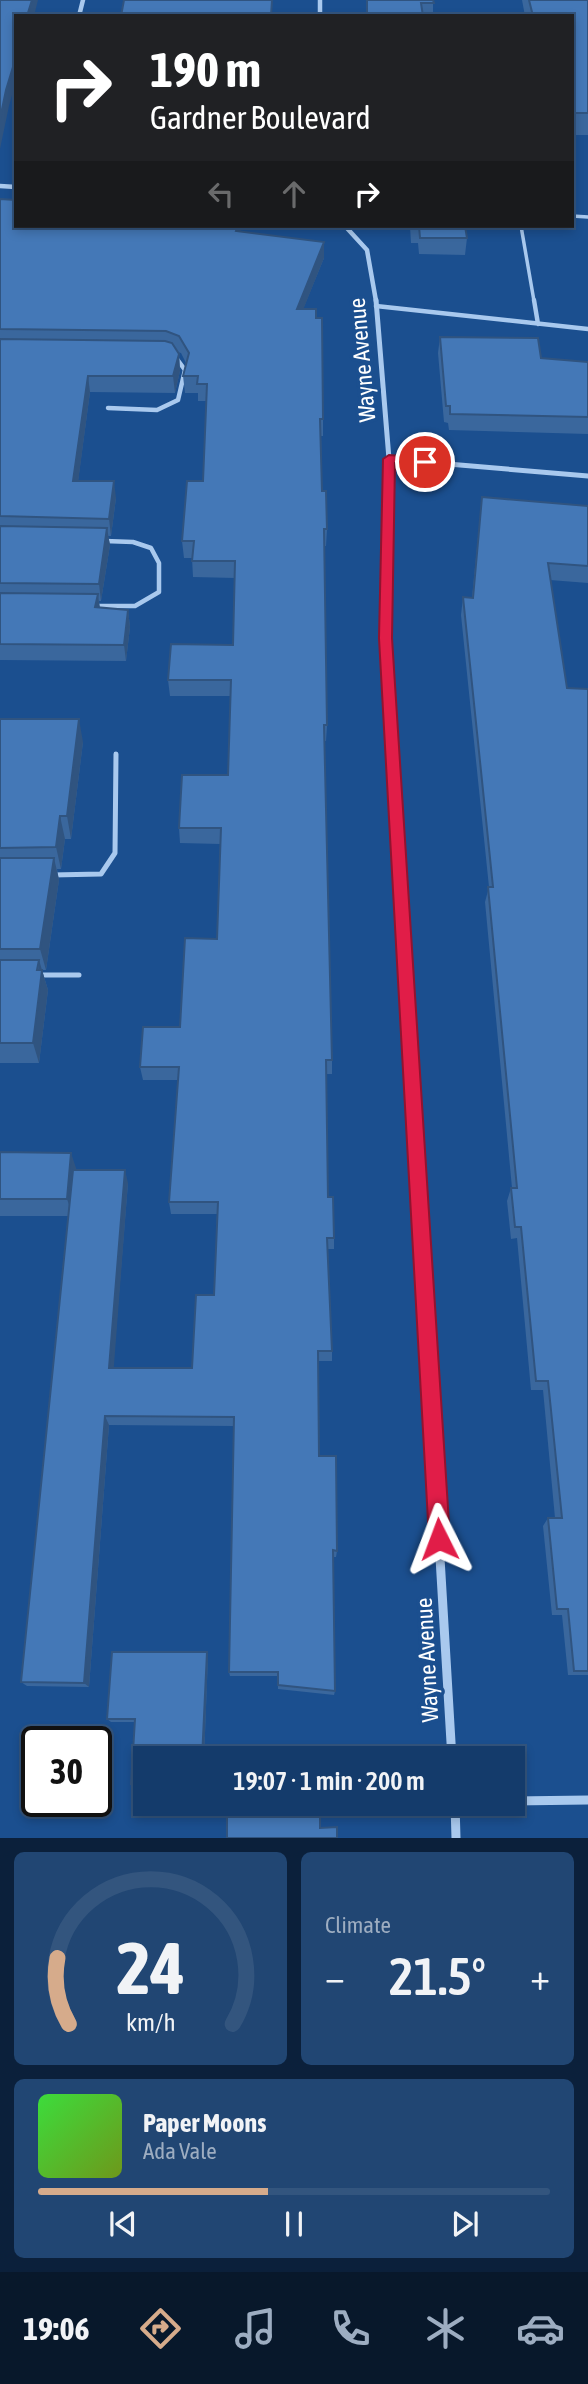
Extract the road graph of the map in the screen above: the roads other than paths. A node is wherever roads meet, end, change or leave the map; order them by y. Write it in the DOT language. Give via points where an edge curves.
graph roads {
  1 [pos="347,228"];
  2 [pos="522,228"];
  3 [pos="376,306"];
  4 [pos="538,324"];
  5 [pos="588,329"];
  6 [pos="167,352"];
  7 [pos="108,408"];
  8 [pos="389,459"];
  9 [pos="588,476"];
  10 [pos="102,541"];
  11 [pos="81,606"];
  12 [pos="116,754"];
  13 [pos="38,875"];
  14 [pos="26,975"];
  15 [pos="79,975"];
  16 [pos="451,1746"];
  17 [pos="588,1800"];
  18 [pos="525,1801"];
  19 [pos="455,1816"];
  20 [pos="456,1838"];
  1 -- 3 [label="street, Wayne Avenue" via="367,250"];
  2 -- 4 [label="lane"];
  3 -- 4 [label="lane"];
  3 -- 8 [label="street, Wayne Avenue"];
  4 -- 5 [label="lane"];
  6 -- 7 [label="lane" via="177,356 186,370 178,400 157,410"];
  8 -- 9 [label="street"];
  8 -- 16 [label="street, Wayne Avenue" via="386,638"];
  10 -- 11 [label="lane" via="141,541 156,552 162,568 159,592 135,606"];
  12 -- 13 [label="lane" via="115,853 101,874"];
  14 -- 15 [label="lane"];
  17 -- 18 [label="street"];
  19 -- 20 [label="street"];
}
